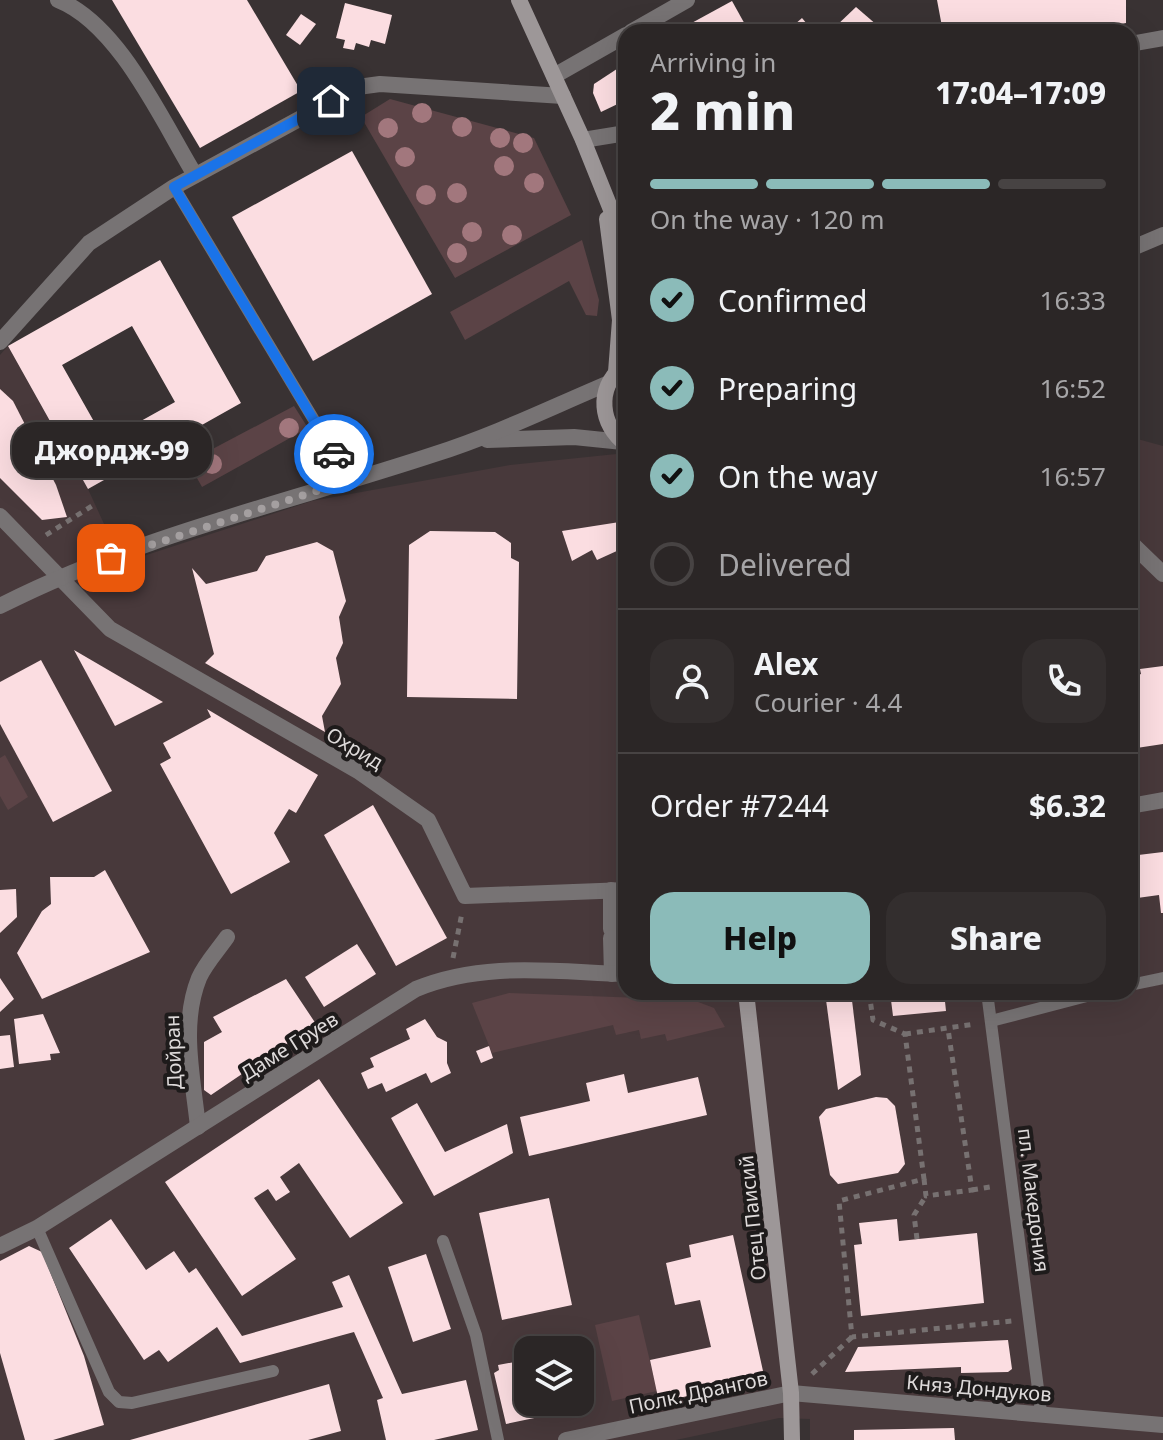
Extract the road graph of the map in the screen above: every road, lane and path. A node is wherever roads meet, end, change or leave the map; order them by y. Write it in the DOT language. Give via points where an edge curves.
graph roads {
  1 [pos="58,0"];
  2 [pos="519,0"];
  3 [pos="687,0"];
  4 [pos="644,24"];
  5 [pos="1163,38"];
  6 [pos="618,39"];
  7 [pos="1138,43"];
  8 [pos="554,76"];
  9 [pos="563,96"];
  10 [pos="618,134"];
  11 [pos="583,140"];
  12 [pos="195,175"];
  13 [pos="174,187"];
  14 [pos="602,194"];
  15 [pos="618,229"];
  16 [pos="1163,235"];
  17 [pos="1138,246"];
  18 [pos="618,296"];
  19 [pos="0,342"];
  20 [pos="617,373"];
  21 [pos="618,434"];
  22 [pos="474,441"];
  23 [pos="618,442"];
  24 [pos="347,481"];
  25 [pos="95,504"];
  26 [pos="0,516"];
  27 [pos="28,546"];
  28 [pos="1138,549"];
  29 [pos="1162,570"];
  30 [pos="56,577"];
  31 [pos="0,606"];
  32 [pos="1163,800"];
  33 [pos="1138,805"];
  34 [pos="618,890"];
  35 [pos="465,896"];
  36 [pos="227,937"];
  37 [pos="618,969"];
  38 [pos="618,974"];
  39 [pos="450,975"];
  40 [pos="1163,978"];
  41 [pos="1138,983"];
  42 [pos="747,1000"];
  43 [pos="870,1000"];
  44 [pos="988,1000"];
  45 [pos="1071,1000"];
  46 [pos="991,1021"];
  47 [pos="948,1029"];
  48 [pos="905,1034"];
  49 [pos="198,1127"];
  50 [pos="924,1179"];
  51 [pos="926,1196"];
  52 [pos="37,1228"];
  53 [pos="917,1239"];
  54 [pos="443,1241"];
  55 [pos="0,1246"];
  56 [pos="1029,1319"];
  57 [pos="852,1337"];
  58 [pos="273,1371"];
  59 [pos="791,1393"];
  60 [pos="1041,1412"];
  61 [pos="1163,1425"];
  62 [pos="498,1440"];
  63 [pos="566,1440"];
  64 [pos="792,1440"];
  1 -- 12 [label="street" via="94,23 118,49"];
  2 -- 8 [label="street"];
  3 -- 4 [label="street"];
  5 -- 7 [label="street"];
  6 -- 8 [label="street"];
  8 -- 9 [label="street"];
  9 -- 11 [label="street"];
  9 -- 12 [label="street" via="358,87"];
  10 -- 11 [label="street"];
  11 -- 14 [label="street"];
  12 -- 13 [label="street"];
  13 -- 19 [label="street" via="89,243"];
  13 -- 24 [label="lane"];
  14 -- 15 [label="street"];
  14 -- 18 [label="street"];
  16 -- 17 [label="street"];
  20 -- 21 [label="street" via="605,415"];
  20 -- 22 [label="street"];
  22 -- 23 [label="street" via="574,437"];
  22 -- 24 [label="street"];
  24 -- 30 [label="street"];
  25 -- 27 [label="path"];
  26 -- 27 [label="street, Охрид"];
  27 -- 30 [label="street, Охрид"];
  28 -- 29 [label="street"];
  30 -- 31 [label="street"];
  30 -- 35 [label="street, Охрид" via="110,629 358,771 428,820"];
  32 -- 33 [label="street"];
  34 -- 35 [label="street"];
  34 -- 37 [label="street" via="611,934"];
  35 -- 39 [label="path"];
  36 -- 49 [label="street, Дойран" via="200,975 192,1000 188,1038"];
  38 -- 39 [label="street, Даме Груев" via="508,970"];
  39 -- 49 [label="street, Даме Груев" via="416,989"];
  40 -- 41 [label="lane"];
  42 -- 59 [label="street, Отец Паисий"];
  43 -- 48 [label="path" via="873,1020"];
  44 -- 46 [label="lane, пл. Македония"];
  45 -- 46 [label="lane"];
  46 -- 47 [label="path"];
  46 -- 56 [label="lane, пл. Македония"];
  47 -- 48 [label="path"];
  47 -- 51 [label="path" via="972,1190"];
  48 -- 50 [label="path"];
  49 -- 52 [label="street, Даме Груев"];
  50 -- 51 [label="path"];
  50 -- 57 [label="path" via="839,1201"];
  51 -- 53 [label="path" via="914,1215"];
  52 -- 55 [label="street, Даме Груев"];
  52 -- 58 [label="lane" via="109,1392 119,1402"];
  54 -- 62 [label="lane" via="476,1335"];
  56 -- 57 [label="path"];
  56 -- 60 [label="lane, пл. Македония"];
  57 -- 59 [label="path"];
  59 -- 60 [label="street, Княз Дондуков"];
  59 -- 63 [label="street, Полк. Дрангов"];
  59 -- 64 [label="street, Отец Паисий"];
  60 -- 61 [label="street, Княз Дондуков"];
}
